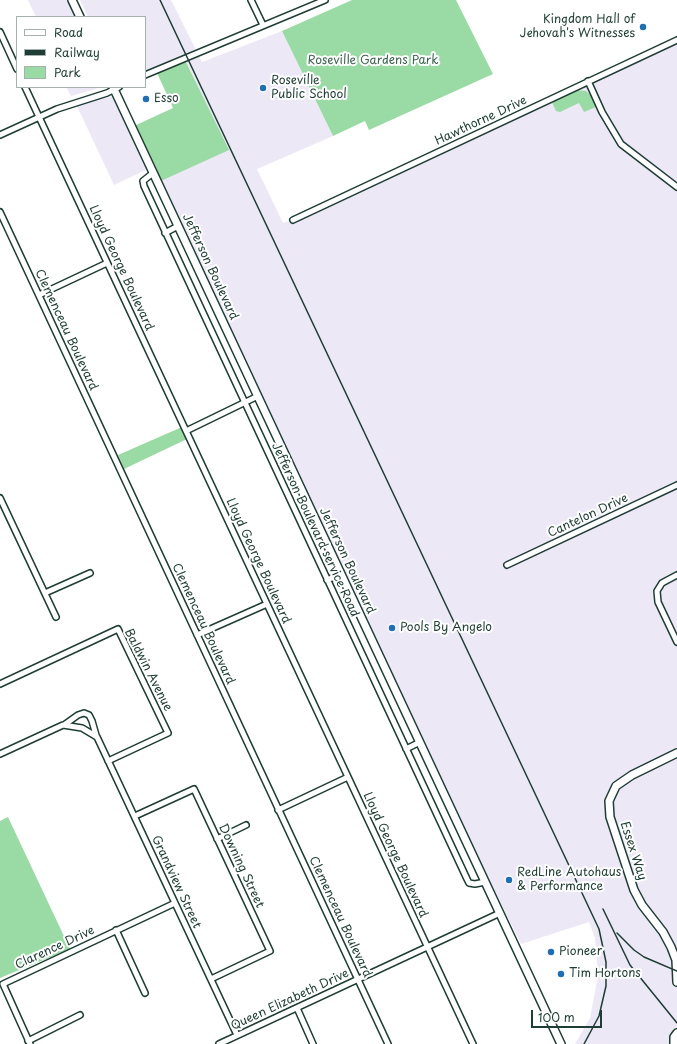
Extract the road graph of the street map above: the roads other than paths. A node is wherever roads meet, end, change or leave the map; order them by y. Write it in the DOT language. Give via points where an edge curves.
graph roads {
  1 [pos="72,0"];
  2 [pos="251,0"];
  3 [pos="325,0"];
  4 [pos="80,16"];
  5 [pos="263,25"];
  6 [pos="0,32"];
  7 [pos="677,40"];
  8 [pos="16,67"];
  9 [pos="146,75"];
  10 [pos="588,81"];
  11 [pos="25,88"];
  12 [pos="115,88"];
  13 [pos="39,117"];
  14 [pos="0,135"];
  15 [pos="153,173"];
  16 [pos="677,187"];
  17 [pos="0,212"];
  18 [pos="293,220"];
  19 [pos="178,226"];
  20 [pos="165,233"];
  21 [pos="107,263"];
  22 [pos="39,295"];
  23 [pos="258,396"];
  24 [pos="244,403"];
  25 [pos="186,431"];
  26 [pos="677,485"];
  27 [pos="0,498"];
  28 [pos="507,565"];
  29 [pos="90,573"];
  30 [pos="341,574"];
  31 [pos="677,575"];
  32 [pos="327,580"];
  33 [pos="44,593"];
  34 [pos="266,604"];
  35 [pos="56,617"];
  36 [pos="197,635"];
  37 [pos="677,642"];
  38 [pos="0,684"];
  39 [pos="63,725"];
  40 [pos="96,737"];
  41 [pos="420,742"];
  42 [pos="406,749"];
  43 [pos="677,753"];
  44 [pos="0,754"];
  45 [pos="108,761"];
  46 [pos="348,777"];
  47 [pos="278,810"];
  48 [pos="135,816"];
  49 [pos="246,825"];
  50 [pos="217,839"];
  51 [pos="485,882"];
  52 [pos="175,903"];
  53 [pos="500,913"];
  54 [pos="116,930"];
  55 [pos="427,947"];
  56 [pos="211,979"];
  57 [pos="358,979"];
  58 [pos="677,982"];
  59 [pos="145,993"];
  60 [pos="297,1008"];
  61 [pos="80,1015"];
  62 [pos="677,1033"];
  63 [pos="238,1035"];
  64 [pos="29,1042"];
  65 [pos="219,1044"];
  66 [pos="313,1044"];
  67 [pos="388,1044"];
  68 [pos="473,1044"];
  69 [pos="561,1044"];
  70 [pos="674,1044"];
  1 -- 4 [label="street"];
  2 -- 5 [label="street"];
  3 -- 5 [label="street"];
  5 -- 9 [label="street"];
  6 -- 8 [label="street"];
  7 -- 10 [label="street, Hawthorne Drive"];
  10 -- 16 [label="street" via="621,144"];
  10 -- 18 [label="street, Hawthorne Drive"];
  11 -- 13 [label="street, Lloyd George Boulevard"];
  12 -- 13 [label="street"];
  12 -- 15 [label="street, Jefferson Boulevard"];
  13 -- 14 [label="street"];
  13 -- 21 [label="street, Lloyd George Boulevard"];
  15 -- 19 [label="street, Jefferson Boulevard"];
  15 -- 20 [label="street, Jefferson Boulevard service Road" via="143,181 144,186"];
  17 -- 22 [label="street, Clemenceau Boulevard"];
  19 -- 20 [label="street"];
  19 -- 23 [label="street, Jefferson Boulevard"];
  20 -- 24 [label="street, Jefferson Boulevard service Road"];
  21 -- 22 [label="street"];
  21 -- 25 [label="street, Lloyd George Boulevard"];
  22 -- 36 [label="street, Clemenceau Boulevard"];
  23 -- 24 [label="street"];
  23 -- 30 [label="street, Jefferson Boulevard"];
  24 -- 25 [label="street"];
  24 -- 32 [label="street, Jefferson Boulevard service Road"];
  25 -- 34 [label="street, Lloyd George Boulevard"];
  26 -- 28 [label="street, Cantelon Drive"];
  27 -- 33 [label="street"];
  29 -- 33 [label="street"];
  30 -- 32 [label="street"];
  30 -- 41 [label="street, Jefferson Boulevard"];
  31 -- 37 [label="street" via="662,583 657,591 658,602"];
  32 -- 42 [label="street, Jefferson Boulevard service Road"];
  33 -- 35 [label="street"];
  34 -- 36 [label="street"];
  34 -- 46 [label="street, Lloyd George Boulevard"];
  36 -- 47 [label="street, Clemenceau Boulevard"];
  38 -- 45 [label="street, Baldwin Avenue" via="118,629 168,733"];
  39 -- 40 [label="street" via="82,728"];
  39 -- 40 [label="street, Grandview Street" via="84,713 92,721"];
  39 -- 44 [label="street, Grandview Street"];
  40 -- 45 [label="street, Grandview Street"];
  41 -- 42 [label="street"];
  41 -- 51 [label="street, Jefferson Boulevard"];
  42 -- 51 [label="street, Jefferson Boulevard service Road" via="469,883"];
  43 -- 58 [label="street, Essex Way" via="632,775 616,786 609,801 610,818 634,890 671,947 676,960"];
  45 -- 48 [label="street, Grandview Street"];
  46 -- 47 [label="street"];
  46 -- 55 [label="street, Lloyd George Boulevard"];
  47 -- 57 [label="street, Clemenceau Boulevard"];
  48 -- 50 [label="street, Downing Street" via="194,789"];
  48 -- 52 [label="street, Grandview Street"];
  49 -- 50 [label="street"];
  50 -- 56 [label="street, Downing Street" via="270,951"];
  51 -- 53 [label="street, Jefferson Boulevard"];
  52 -- 54 [label="street, Clarence Drive"];
  52 -- 56 [label="street, Grandview Street"];
  53 -- 55 [label="street, Queen Elizabeth Drive"];
  53 -- 69 [label="street, Jefferson Boulevard"];
  54 -- 59 [label="street"];
  54 -- 64 [label="street, Clarence Drive" via="3,984"];
  55 -- 57 [label="street, Queen Elizabeth Drive"];
  55 -- 68 [label="street, Lloyd George Boulevard"];
  56 -- 63 [label="street, Grandview Street"];
  57 -- 60 [label="street, Queen Elizabeth Drive"];
  57 -- 67 [label="street, Clemenceau Boulevard"];
  60 -- 63 [label="street, Queen Elizabeth Drive"];
  60 -- 66 [label="street"];
  61 -- 64 [label="street"];
  62 -- 70 [label="street"];
  63 -- 65 [label="street, Queen Elizabeth Drive"];
}
